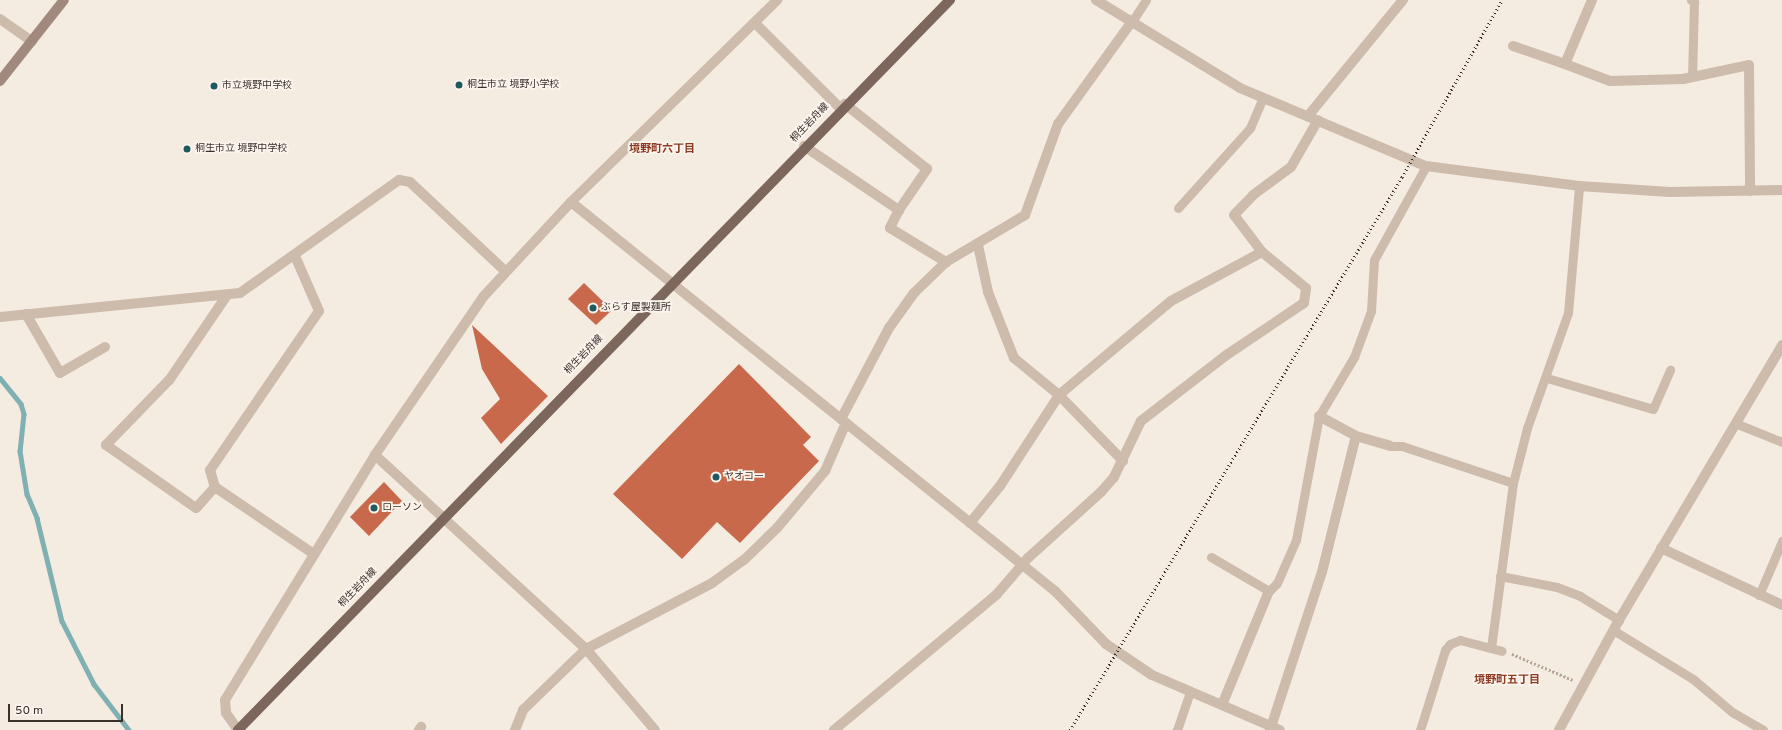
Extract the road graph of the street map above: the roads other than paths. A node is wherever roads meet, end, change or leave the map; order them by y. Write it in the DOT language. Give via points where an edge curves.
graph roads {
  1 [pos="64,0"];
  2 [pos="777,0"];
  3 [pos="950,0"];
  4 [pos="1097,0"];
  5 [pos="1146,0"];
  6 [pos="1403,0"];
  7 [pos="1592,0"];
  8 [pos="1691,0"];
  9 [pos="0,19"];
  10 [pos="1133,20"];
  11 [pos="756,24"];
  12 [pos="32,41"];
  13 [pos="1513,46"];
  14 [pos="1565,64"];
  15 [pos="1692,77"];
  16 [pos="0,81"];
  17 [pos="1263,98"];
  18 [pos="843,106"];
  19 [pos="1308,116"];
  20 [pos="1318,120"];
  21 [pos="804,146"];
  22 [pos="1426,166"];
  23 [pos="1579,186"];
  24 [pos="1782,190"];
  25 [pos="1750,191"];
  26 [pos="570,202"];
  27 [pos="1178,208"];
  28 [pos="899,210"];
  29 [pos="978,245"];
  30 [pos="1262,252"];
  31 [pos="295,256"];
  32 [pos="946,262"];
  33 [pos="505,271"];
  34 [pos="672,282"];
  35 [pos="227,296"];
  36 [pos="26,314"];
  37 [pos="0,316"];
  38 [pos="1782,345"];
  39 [pos="105,347"];
  40 [pos="1670,370"];
  41 [pos="1546,378"];
  42 [pos="1059,395"];
  43 [pos="1319,416"];
  44 [pos="844,421"];
  45 [pos="1735,423"];
  46 [pos="1356,436"];
  47 [pos="1782,442"];
  48 [pos="1390,446"];
  49 [pos="376,455"];
  50 [pos="1123,461"];
  51 [pos="1513,482"];
  52 [pos="215,487"];
  53 [pos="444,516"];
  54 [pos="970,523"];
  55 [pos="1782,541"];
  56 [pos="1662,548"];
  57 [pos="314,554"];
  58 [pos="1211,557"];
  59 [pos="1022,564"];
  60 [pos="1500,576"];
  61 [pos="1269,591"];
  62 [pos="1759,595"];
  63 [pos="1782,605"];
  64 [pos="1618,620"];
  65 [pos="1614,630"];
  66 [pos="1491,648"];
  67 [pos="586,649"];
  68 [pos="1502,651"];
  69 [pos="1190,692"];
  70 [pos="1222,705"];
  71 [pos="1273,729"];
  72 [pos="238,730"];
  73 [pos="515,730"];
  74 [pos="655,730"];
  75 [pos="834,730"];
  76 [pos="1177,730"];
  77 [pos="1420,730"];
  78 [pos="1559,730"];
  79 [pos="1763,730"];
  1 -- 12 [label="street"];
  2 -- 11 [label="street"];
  3 -- 18 [label="main road, 桐生岩舟線"];
  4 -- 10 [label="street"];
  5 -- 10 [label="lane"];
  6 -- 19 [label="street"];
  7 -- 14 [label="street"];
  8 -- 15 [label="lane" via="1694,2"];
  9 -- 12 [label="street"];
  10 -- 17 [label="street" via="1240,88"];
  10 -- 29 [label="street" via="1058,124 1025,215"];
  11 -- 18 [label="street"];
  11 -- 26 [label="street"];
  12 -- 16 [label="street"];
  13 -- 14 [label="street"];
  14 -- 15 [label="street" via="1610,81"];
  15 -- 25 [label="street" via="1749,65"];
  17 -- 19 [label="street"];
  17 -- 27 [label="lane" via="1250,128"];
  18 -- 21 [label="main road, 桐生岩舟線"];
  18 -- 28 [label="street" via="928,169"];
  19 -- 20 [label="street"];
  20 -- 22 [label="street"];
  20 -- 30 [label="street" via="1291,167 1254,195 1234,216"];
  21 -- 28 [label="street"];
  21 -- 34 [label="main road, 桐生岩舟線"];
  22 -- 23 [label="street"];
  22 -- 43 [label="lane" via="1378,249 1371,269 1371,311 1365,331"];
  23 -- 25 [label="street" via="1670,192"];
  23 -- 41 [label="lane" via="1568,313"];
  24 -- 25 [label="street"];
  26 -- 33 [label="street"];
  26 -- 34 [label="street"];
  28 -- 32 [label="street" via="890,228"];
  29 -- 32 [label="street"];
  29 -- 42 [label="street" via="988,292 1014,358"];
  30 -- 42 [label="street" via="1171,301"];
  30 -- 50 [label="street" via="1306,288 1304,303 1225,356 1141,421"];
  31 -- 33 [label="street" via="399,180 410,182"];
  31 -- 35 [label="street" via="253,287"];
  31 -- 52 [label="street" via="319,311 210,470"];
  32 -- 44 [label="street" via="914,293 889,328"];
  33 -- 49 [label="street" via="483,297"];
  34 -- 44 [label="street"];
  34 -- 53 [label="main road, 桐生岩舟線"];
  35 -- 36 [label="street"];
  35 -- 52 [label="street" via="170,379 106,445 196,508"];
  36 -- 37 [label="street"];
  36 -- 39 [label="street" via="60,372"];
  38 -- 45 [label="street"];
  40 -- 41 [label="lane" via="1653,409"];
  41 -- 51 [label="lane" via="1527,428"];
  42 -- 50 [label="street"];
  42 -- 54 [label="street" via="1000,486"];
  43 -- 46 [label="street"];
  43 -- 61 [label="lane" via="1296,540 1277,583"];
  44 -- 54 [label="street"];
  44 -- 67 [label="street" via="825,472 777,528 744,560 712,583"];
  45 -- 47 [label="lane"];
  45 -- 56 [label="street"];
  46 -- 48 [label="street"];
  46 -- 71 [label="street" via="1322,572"];
  48 -- 51 [label="lane" via="1402,446"];
  49 -- 53 [label="street"];
  49 -- 57 [label="street"];
  50 -- 59 [label="street" via="1101,492"];
  51 -- 60 [label="lane"];
  52 -- 57 [label="street"];
  53 -- 67 [label="street"];
  53 -- 72 [label="main road, 桐生岩舟線"];
  54 -- 59 [label="street"];
  55 -- 62 [label="lane"];
  56 -- 62 [label="street"];
  56 -- 64 [label="street"];
  57 -- 72 [label="street" via="225,700 226,712"];
  58 -- 61 [label="lane"];
  59 -- 69 [label="street" via="1065,601 1106,644 1152,675"];
  59 -- 75 [label="street" via="997,594"];
  60 -- 64 [label="lane" via="1557,587"];
  60 -- 66 [label="lane"];
  61 -- 70 [label="street"];
  62 -- 63 [label="street"];
  64 -- 65 [label="street"];
  65 -- 78 [label="street"];
  65 -- 79 [label="lane" via="1693,679 1732,712"];
  66 -- 68 [label="lane"];
  66 -- 77 [label="lane" via="1460,640 1445,650"];
  67 -- 73 [label="street" via="523,710"];
  67 -- 74 [label="street"];
  69 -- 70 [label="street"];
  69 -- 76 [label="lane"];
  70 -- 71 [label="street"];
}
